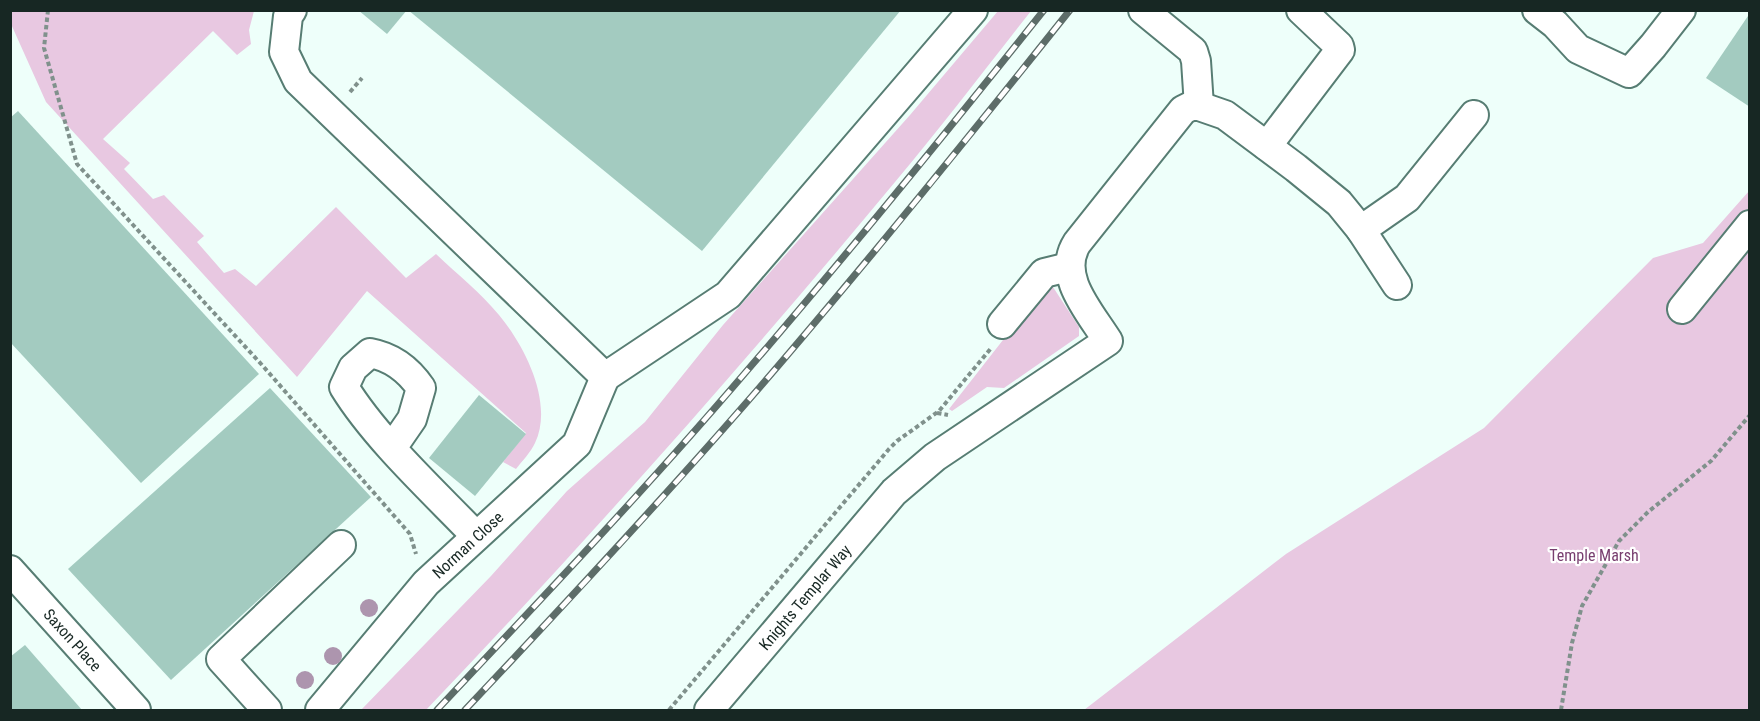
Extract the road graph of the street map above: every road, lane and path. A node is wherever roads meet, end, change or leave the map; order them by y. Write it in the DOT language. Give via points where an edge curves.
graph roads {
  1 [pos="48,10"];
  2 [pos="292,10"];
  3 [pos="973,10"];
  4 [pos="1143,10"];
  5 [pos="1302,10"];
  6 [pos="1537,10"];
  7 [pos="1681,10"];
  8 [pos="1198,106"];
  9 [pos="1474,115"];
  10 [pos="1267,146"];
  11 [pos="1749,225"];
  12 [pos="1361,230"];
  13 [pos="1069,267"];
  14 [pos="1397,285"];
  15 [pos="1682,309"];
  16 [pos="1002,324"];
  17 [pos="605,377"];
  18 [pos="937,413"];
  19 [pos="953,414"];
  20 [pos="1749,415"];
  21 [pos="393,448"];
  22 [pos="476,537"];
  23 [pos="341,545"];
  24 [pos="10,570"];
  25 [pos="426,583"];
  26 [pos="136,711"];
  27 [pos="267,711"];
  28 [pos="320,711"];
  29 [pos="709,711"];
  30 [pos="1561,711"];
  1 -- 25 [label="path" via="44,48 77,164 262,364 410,534"];
  2 -- 17 [label="street" via="284,52 298,81"];
  3 -- 17 [label="street" via="728,295"];
  4 -- 8 [label="street" via="1193,51"];
  5 -- 10 [label="street" via="1340,50"];
  6 -- 7 [label="street" via="1578,49 1629,73"];
  8 -- 10 [label="street" via="1224,116"];
  8 -- 13 [label="street" via="1177,116 1077,243"];
  9 -- 12 [label="street" via="1407,198"];
  10 -- 12 [label="street" via="1339,203"];
  11 -- 15 [label="street"];
  12 -- 14 [label="street"];
  13 -- 16 [label="street" via="1044,273"];
  13 -- 29 [label="street, Knights Templar Way" via="1073,283 1108,341 934,457 903,485"];
  17 -- 22 [label="street, Norman Close" via="577,444"];
  18 -- 19 [label="path"];
  20 -- 30 [label="path" via="1711,461 1642,517 1619,542 1582,606"];
  21 -- 22 [label="street"];
  22 -- 25 [label="street, Norman Close"];
  23 -- 27 [label="street" via="221,659"];
  24 -- 26 [label="street, Saxon Place"];
  25 -- 28 [label="street, Norman Close"];
}
